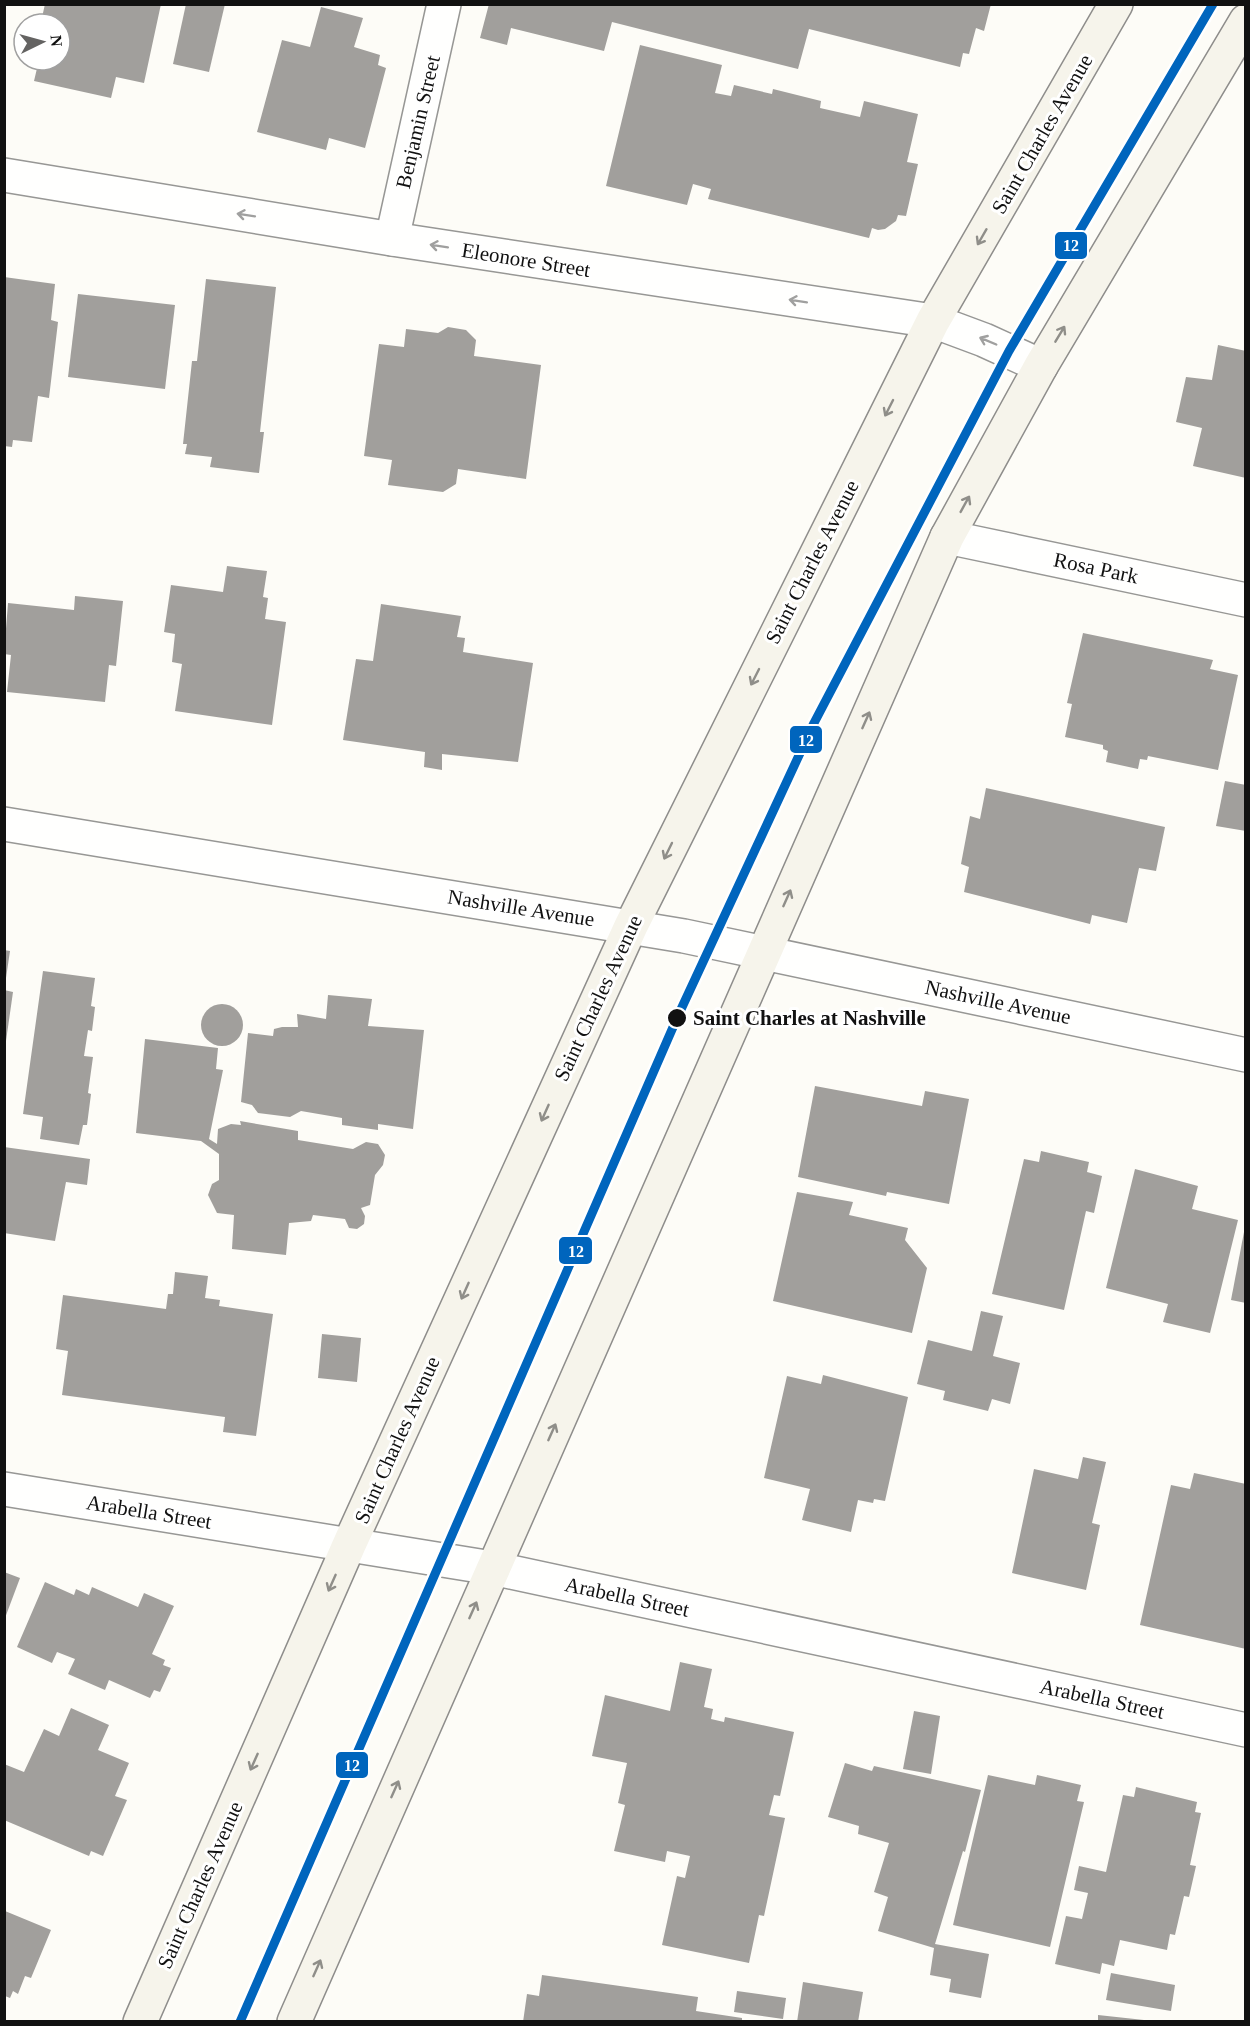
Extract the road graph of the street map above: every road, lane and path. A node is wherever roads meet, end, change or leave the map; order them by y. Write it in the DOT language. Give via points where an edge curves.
graph roads {
  1 [pos="444,4"];
  2 [pos="1116,4"];
  3 [pos="1245,21"];
  4 [pos="4,175"];
  5 [pos="392,239"];
  6 [pos="933,321"];
  7 [pos="1041,366"];
  8 [pos="947,537"];
  9 [pos="1245,600"];
  10 [pos="4,824"];
  11 [pos="631,926"];
  12 [pos="764,951"];
  13 [pos="1245,1055"];
  14 [pos="4,1489"];
  15 [pos="349,1545"];
  16 [pos="492,1568"];
  17 [pos="1245,1730"];
  18 [pos="140,2022"];
  19 [pos="294,2022"];
  1 -- 5 [label="street, Benjamin Street"];
  2 -- 6 [label="main road, Saint Charles Avenue, one-way"];
  7 -- 3 [label="main road, one-way"];
  5 -- 4 [label="street, Eleonore Street, one-way"];
  6 -- 5 [label="street, Eleonore Street, one-way"];
  7 -- 6 [label="street, Eleonore Street, one-way"];
  6 -- 11 [label="main road, Saint Charles Avenue, one-way"];
  8 -- 7 [label="main road, one-way"];
  8 -- 9 [label="street, Rosa Park"];
  12 -- 8 [label="main road, one-way"];
  10 -- 11 [label="street, Nashville Avenue"];
  11 -- 12 [label="street, Nashville Avenue"];
  11 -- 15 [label="main road, Saint Charles Avenue, one-way"];
  12 -- 13 [label="street, Nashville Avenue"];
  16 -- 12 [label="main road, one-way"];
  14 -- 15 [label="street, Arabella Street"];
  15 -- 16 [label="street, Arabella Street"];
  15 -- 18 [label="main road, Saint Charles Avenue, one-way"];
  16 -- 17 [label="street, Arabella Street"];
  19 -- 16 [label="main road, one-way"];
}
